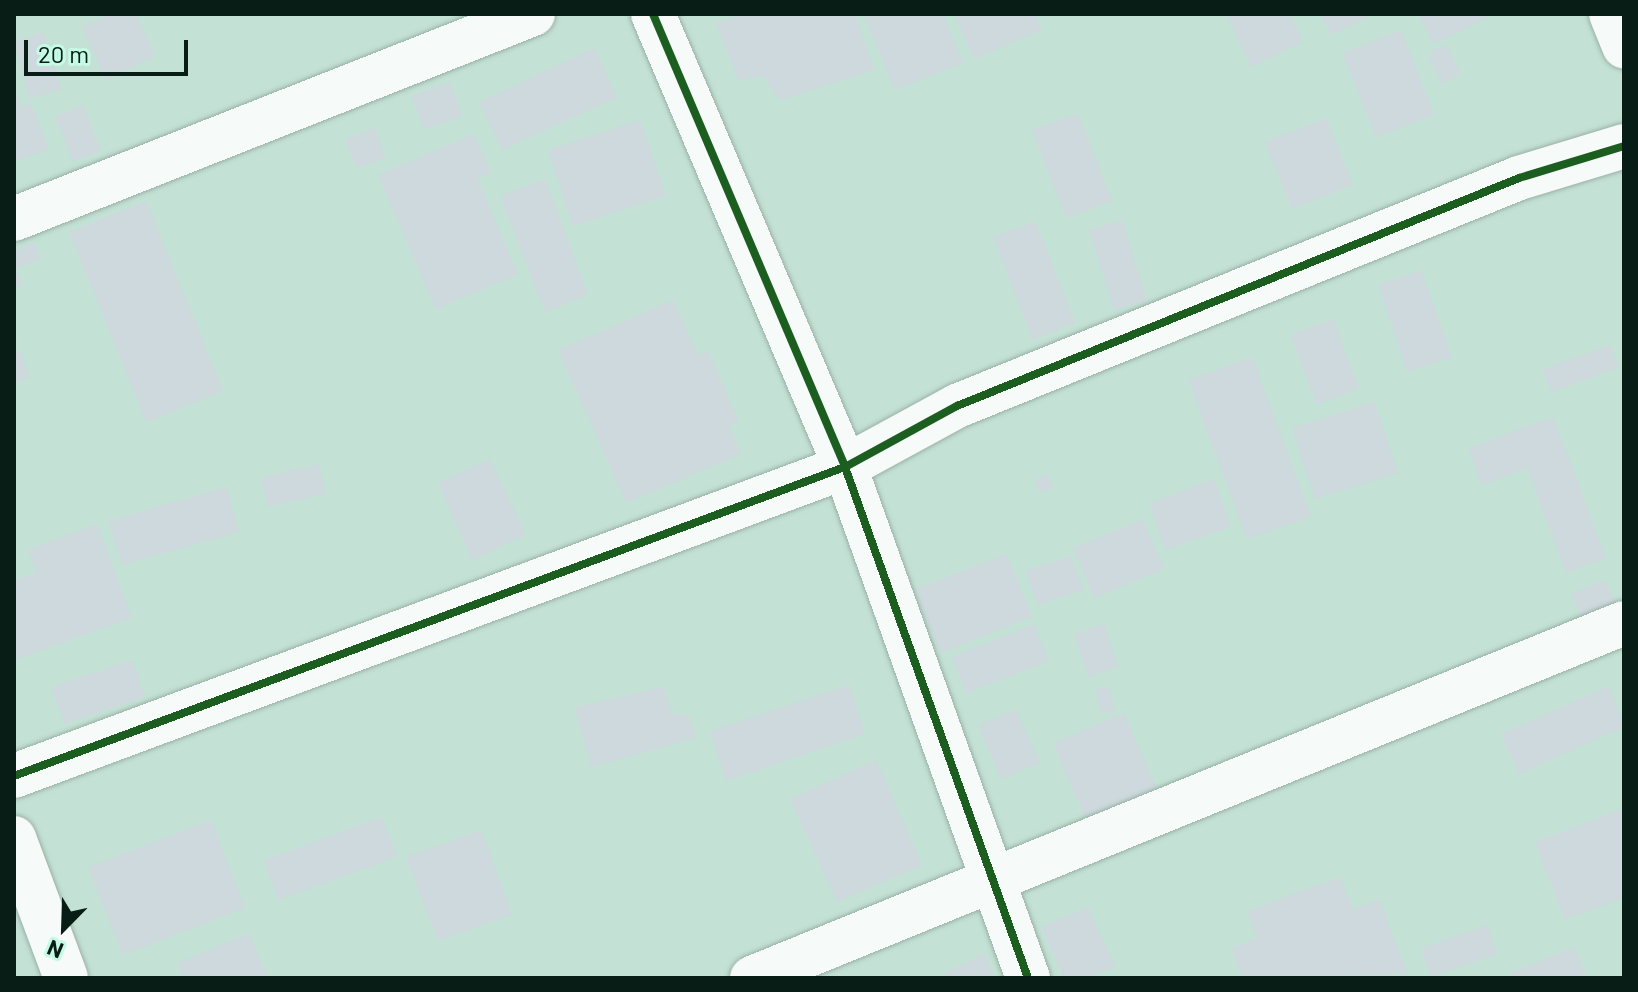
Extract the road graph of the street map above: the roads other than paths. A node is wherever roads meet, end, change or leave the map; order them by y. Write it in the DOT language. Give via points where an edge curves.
graph roads {
  1 [pos="533,14"];
  2 [pos="653,14"];
  3 [pos="1611,14"];
  4 [pos="1624,47"];
  5 [pos="1624,146"];
  6 [pos="14,219"];
  7 [pos="845,467"];
  8 [pos="1624,623"];
  9 [pos="14,776"];
  10 [pos="14,838"];
  11 [pos="991,882"];
  12 [pos="66,978"];
  13 [pos="752,978"];
  14 [pos="1028,978"];
  1 -- 6 [label="street"];
  2 -- 7 [label="street"];
  3 -- 4 [label="street"];
  5 -- 7 [label="street" via="1519,178 957,406"];
  7 -- 9 [label="street"];
  7 -- 11 [label="street"];
  8 -- 11 [label="street"];
  10 -- 12 [label="street"];
  11 -- 13 [label="street"];
  11 -- 14 [label="street"];
}
